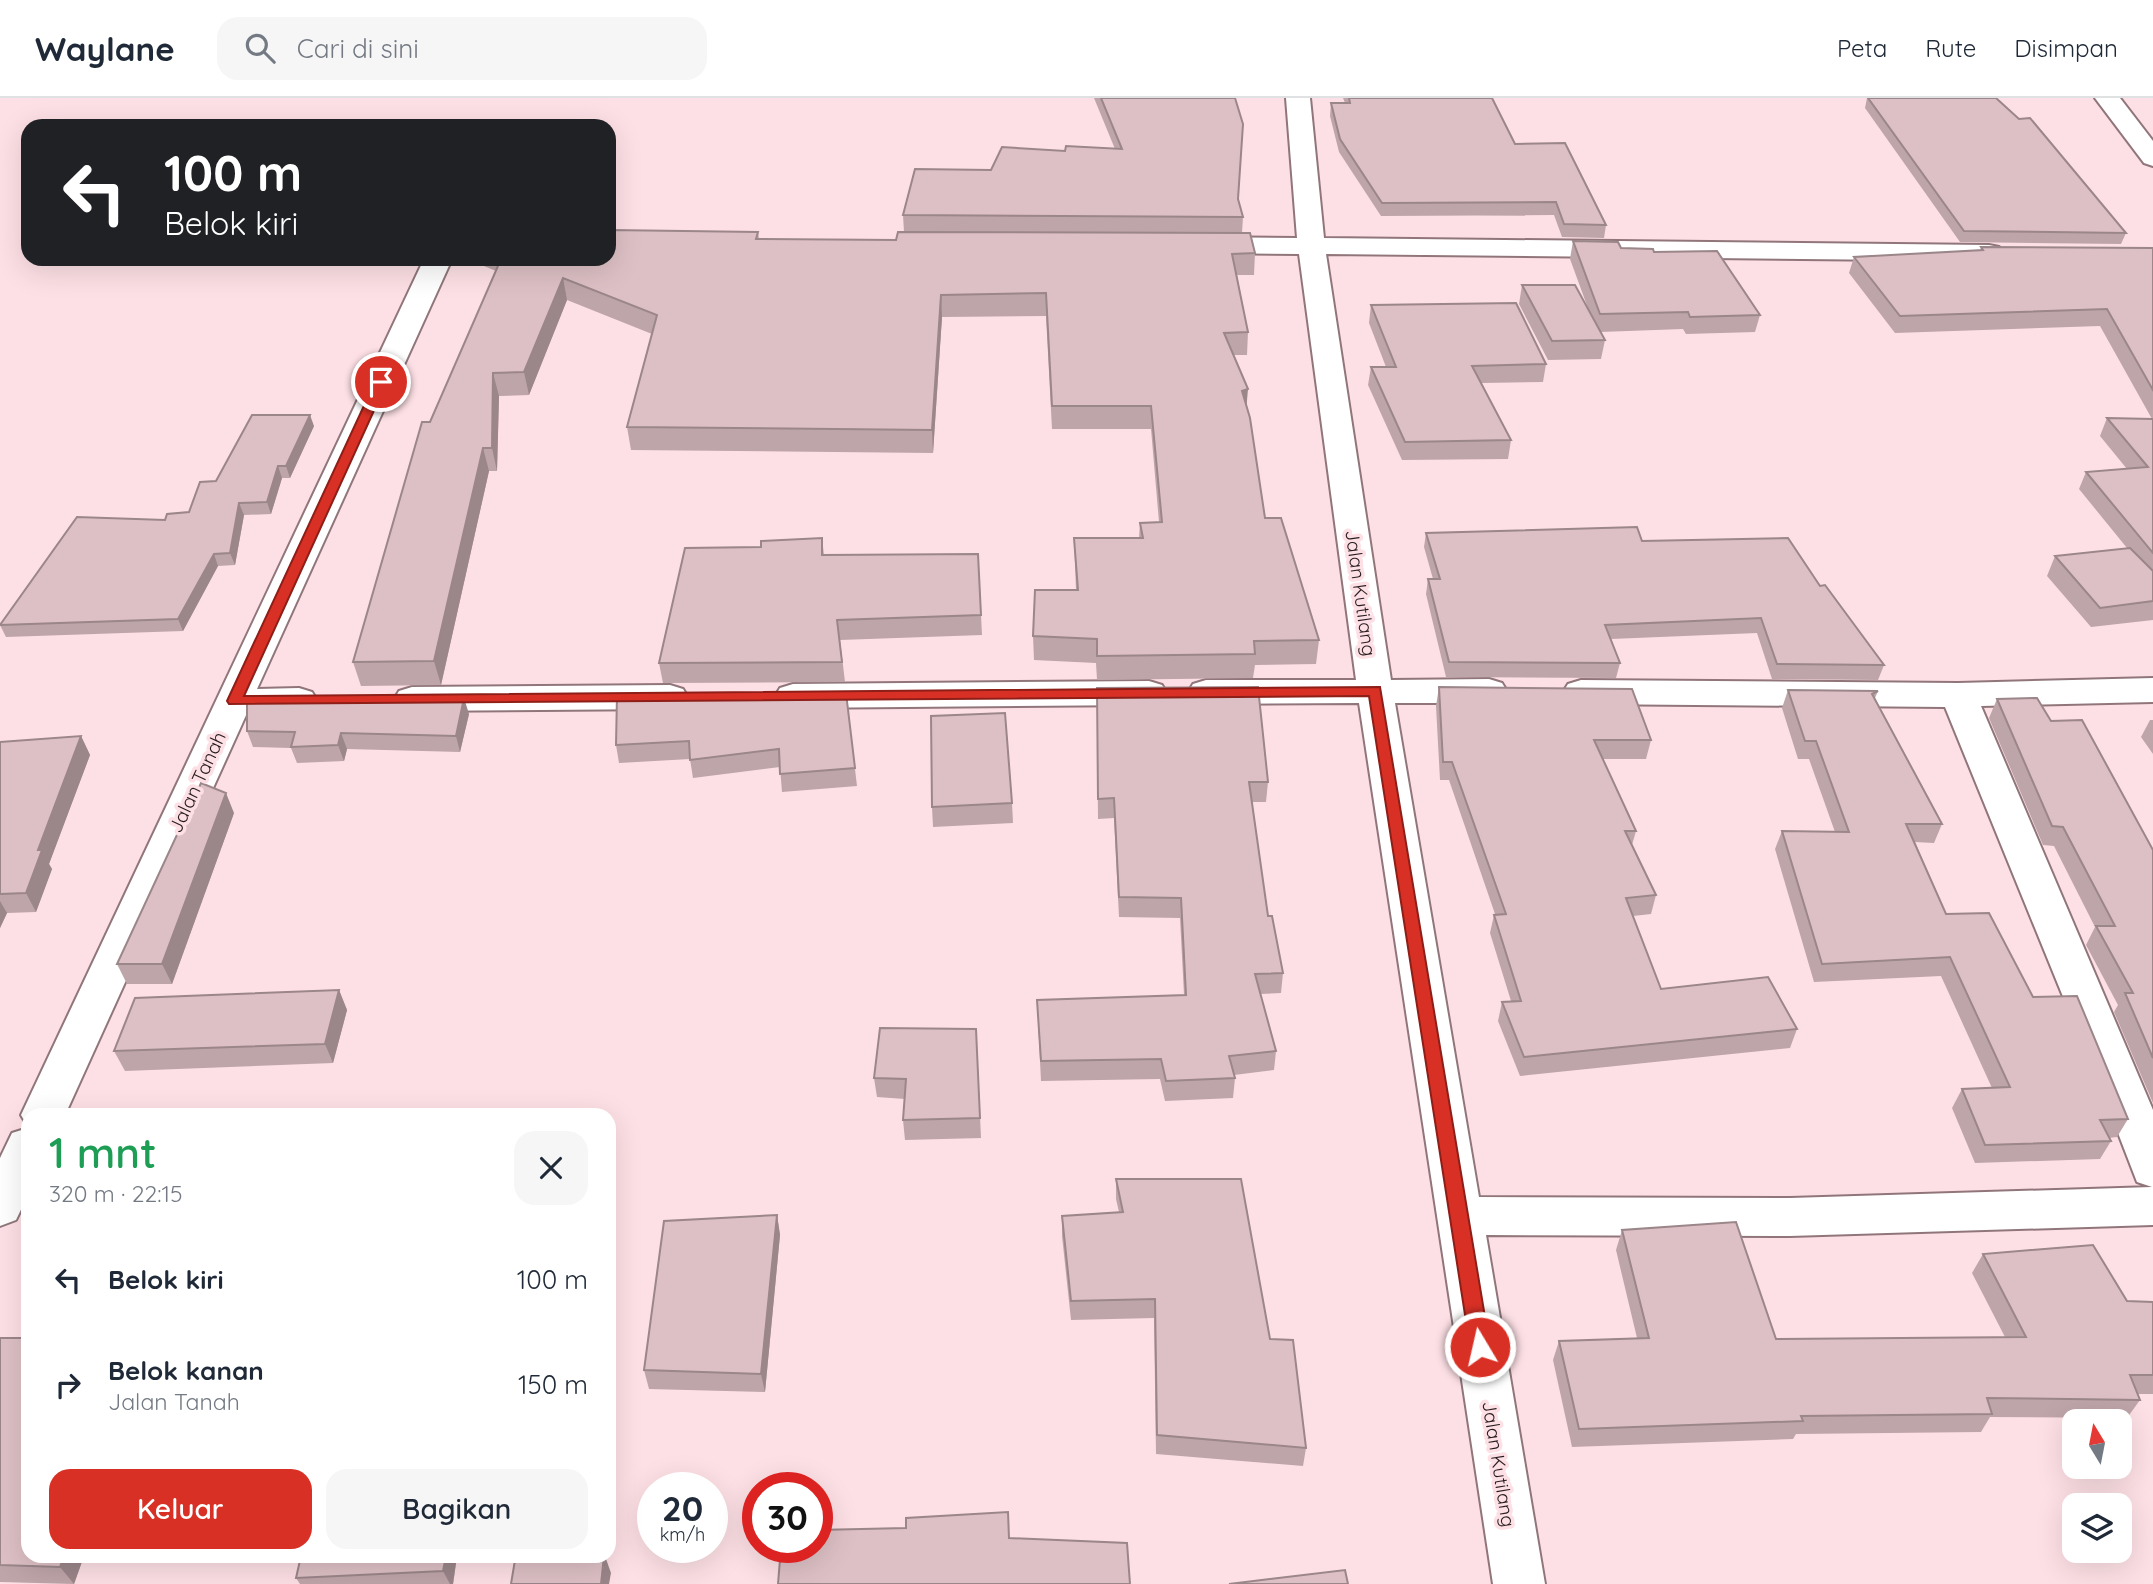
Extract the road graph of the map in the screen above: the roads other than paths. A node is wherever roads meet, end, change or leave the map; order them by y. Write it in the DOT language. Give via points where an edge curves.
graph roads {
  1 [pos="1298,98"];
  2 [pos="2107,98"];
  3 [pos="2153,158"];
  4 [pos="1174,244"];
  5 [pos="1311,245"];
  6 [pos="2015,254"];
  7 [pos="435,266"];
  8 [pos="2153,690"];
  9 [pos="1375,691"];
  10 [pos="1958,695"];
  11 [pos="763,696"];
  12 [pos="708,697"];
  13 [pos="332,700"];
  14 [pos="374,700"];
  15 [pos="234,701"];
  16 [pos="46,1108"];
  17 [pos="21,1161"];
  18 [pos="2153,1169"];
  19 [pos="0,1206"];
  20 [pos="2153,1206"];
  21 [pos="1459,1216"];
  22 [pos="1519,1584"];
  1 -- 5 [label="street, Jalan Kutilang"];
  2 -- 3 [label="street"];
  4 -- 5 [label="street"];
  5 -- 6 [label="street"];
  5 -- 9 [label="street, Jalan Kutilang"];
  7 -- 15 [label="street, Jalan Tanah"];
  8 -- 10 [label="street"];
  9 -- 10 [label="street"];
  9 -- 11 [label="street"];
  9 -- 21 [label="street, Jalan Kutilang"];
  10 -- 18 [label="street"];
  12 -- 14 [label="street"];
  13 -- 15 [label="street"];
  15 -- 16 [label="street, Jalan Tanah"];
  17 -- 19 [label="street"];
  20 -- 21 [label="street" via="1790,1217"];
  21 -- 22 [label="street, Jalan Kutilang"];
}
